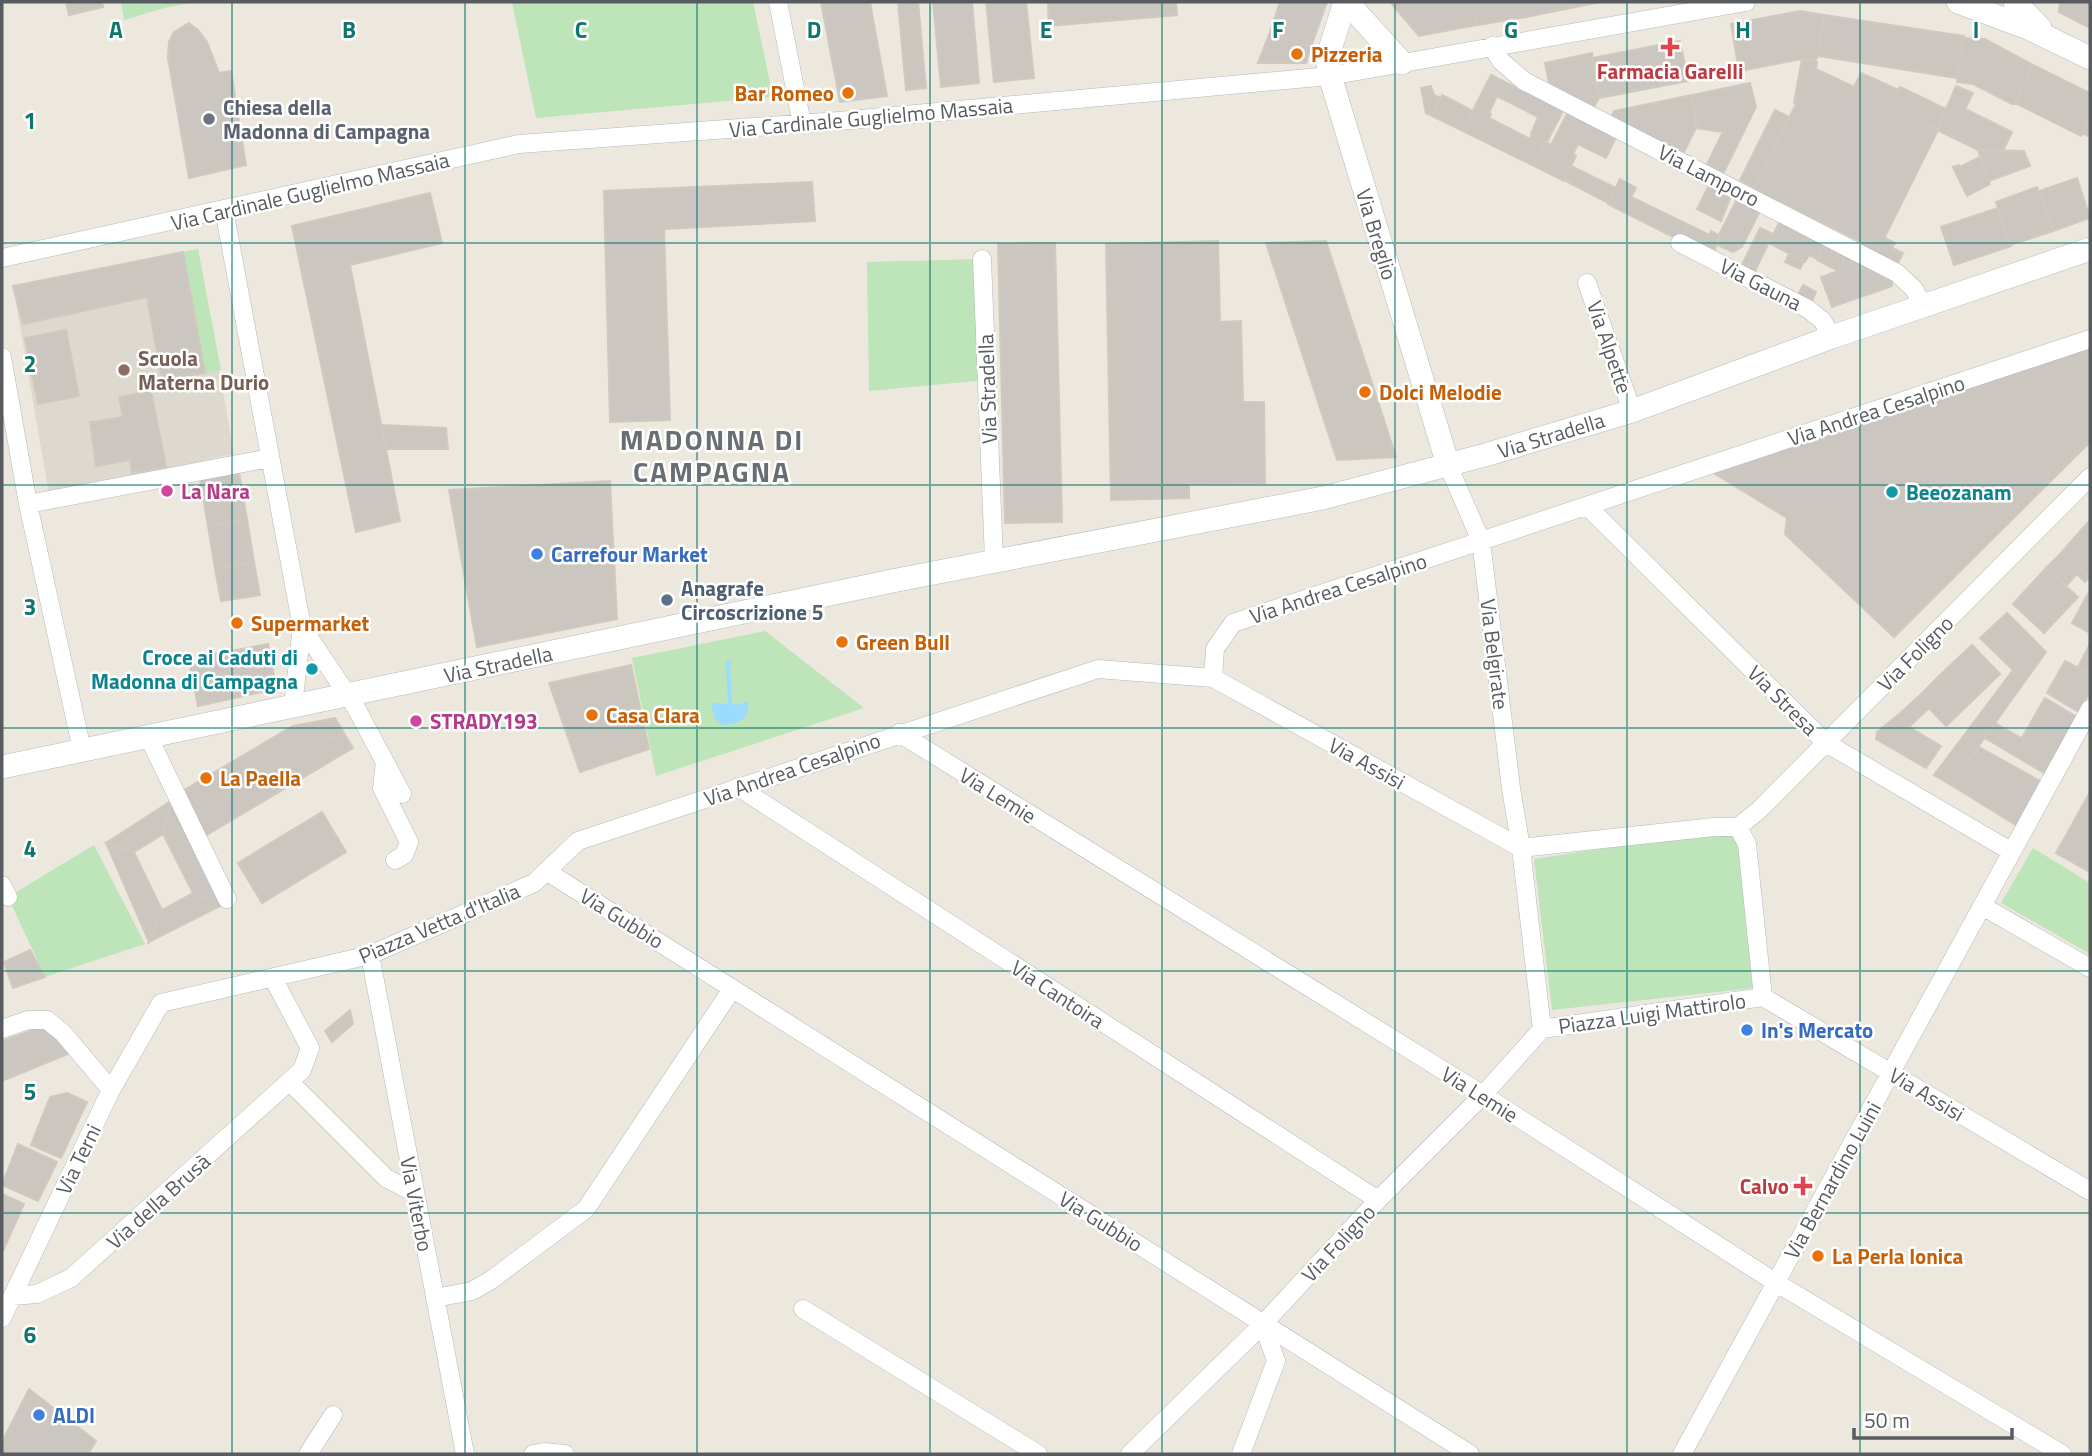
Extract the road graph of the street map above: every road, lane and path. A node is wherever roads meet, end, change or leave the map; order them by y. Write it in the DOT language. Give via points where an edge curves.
graph roads {
  1 [pos="778,2"];
  2 [pos="1346,2"];
  3 [pos="1745,2"];
  4 [pos="1958,2"];
  5 [pos="1965,2"];
  6 [pos="2015,2"];
  7 [pos="2038,2"];
  8 [pos="2048,35"];
  9 [pos="1492,46"];
  10 [pos="2090,58"];
  11 [pos="1402,63"];
  12 [pos="1330,76"];
  13 [pos="803,124"];
  14 [pos="224,210"];
  15 [pos="1680,243"];
  16 [pos="2090,249"];
  17 [pos="2,258"];
  18 [pos="982,259"];
  19 [pos="1587,283"];
  20 [pos="1923,306"];
  21 [pos="1832,337"];
  22 [pos="2090,339"];
  23 [pos="2,357"];
  24 [pos="1632,411"];
  25 [pos="270,458"];
  26 [pos="1448,465"];
  27 [pos="2090,477"];
  28 [pos="28,503"];
  29 [pos="1587,506"];
  30 [pos="1480,541"];
  31 [pos="994,561"];
  32 [pos="302,627"];
  33 [pos="1213,678"];
  34 [pos="348,696"];
  35 [pos="293,706"];
  36 [pos="2090,709"];
  37 [pos="899,733"];
  38 [pos="148,736"];
  39 [pos="1826,743"];
  40 [pos="82,750"];
  41 [pos="385,762"];
  42 [pos="2,767"];
  43 [pos="738,787"];
  44 [pos="402,794"];
  45 [pos="1738,827"];
  46 [pos="578,841"];
  47 [pos="1521,848"];
  48 [pos="2012,852"];
  49 [pos="396,860"];
  50 [pos="546,871"];
  51 [pos="227,899"];
  52 [pos="1984,907"];
  53 [pos="370,955"];
  54 [pos="2090,968"];
  55 [pos="273,978"];
  56 [pos="732,989"];
  57 [pos="1763,998"];
  58 [pos="161,1003"];
  59 [pos="2,1029"];
  60 [pos="1542,1029"];
  61 [pos="1891,1072"];
  62 [pos="290,1082"];
  63 [pos="111,1090"];
  64 [pos="1483,1095"];
  65 [pos="2090,1191"];
  66 [pos="415,1193"];
  67 [pos="1378,1200"];
  68 [pos="1775,1282"];
  69 [pos="13,1296"];
  70 [pos="435,1298"];
  71 [pos="803,1309"];
  72 [pos="2,1318"];
  73 [pos="1263,1324"];
  74 [pos="332,1415"];
  75 [pos="1452,1449"];
  76 [pos="308,1454"];
  77 [pos="465,1454"];
  78 [pos="533,1454"];
  79 [pos="565,1454"];
  80 [pos="1038,1454"];
  81 [pos="1130,1454"];
  82 [pos="1241,1454"];
  83 [pos="1470,1454"];
  84 [pos="1682,1454"];
  85 [pos="2062,1454"];
  1 -- 13 [label="street"];
  2 -- 11 [label="street"];
  2 -- 12 [label="street, Via Breglio" via="1327,59"];
  3 -- 9 [label="street, Via Cardinale Guglielmo Massaia"];
  4 -- 5 [label="street"];
  4 -- 8 [label="street"];
  6 -- 8 [label="street"];
  7 -- 8 [label="street"];
  8 -- 10 [label="street"];
  9 -- 11 [label="street, Via Cardinale Guglielmo Massaia"];
  9 -- 20 [label="street, Via Lamporo" via="1524,81 1897,272"];
  11 -- 12 [label="street, Via Cardinale Guglielmo Massaia"];
  12 -- 13 [label="street, Via Cardinale Guglielmo Massaia"];
  12 -- 26 [label="street, Via Breglio"];
  13 -- 14 [label="street, Via Cardinale Guglielmo Massaia" via="519,144"];
  14 -- 17 [label="street, Via Cardinale Guglielmo Massaia"];
  14 -- 25 [label="street"];
  15 -- 21 [label="street, Via Gauna" via="1808,309"];
  16 -- 20 [label="street, Via Stradella"];
  18 -- 31 [label="street, Via Stradella"];
  19 -- 24 [label="street, Via Alpette"];
  20 -- 21 [label="street, Via Stradella"];
  21 -- 24 [label="street, Via Stradella"];
  22 -- 29 [label="street, Via Andrea Cesalpino"];
  23 -- 28 [label="street"];
  24 -- 26 [label="street, Via Stradella"];
  25 -- 28 [label="street"];
  25 -- 32 [label="street"];
  26 -- 30 [label="street, Via Belgirate"];
  26 -- 31 [label="street, Via Stradella" via="1323,498"];
  27 -- 39 [label="street, Via Foligno"];
  28 -- 40 [label="street"];
  29 -- 30 [label="street, Via Andrea Cesalpino"];
  29 -- 39 [label="street, Via Stresa"];
  30 -- 33 [label="street, Via Andrea Cesalpino" via="1233,623 1215,649"];
  30 -- 47 [label="street, Via Belgirate"];
  31 -- 34 [label="street, Via Stradella"];
  32 -- 34 [label="street"];
  32 -- 35 [label="street"];
  33 -- 37 [label="street, Via Andrea Cesalpino" via="1098,669"];
  33 -- 47 [label="street, Via Assisi"];
  34 -- 35 [label="street, Via Stradella"];
  34 -- 41 [label="street"];
  35 -- 38 [label="street, Via Stradella"];
  36 -- 48 [label="street, Via Bernardino Luini"];
  37 -- 43 [label="street, Via Andrea Cesalpino"];
  37 -- 64 [label="street, Via Lemie"];
  38 -- 40 [label="street, Via Stradella"];
  38 -- 51 [label="street"];
  39 -- 45 [label="street, Via Foligno"];
  39 -- 48 [label="street, Via Stresa"];
  40 -- 42 [label="street, Via Stradella"];
  41 -- 44 [label="street"];
  41 -- 49 [label="street" via="382,788 409,842 404,855"];
  43 -- 46 [label="street, Via Andrea Cesalpino"];
  43 -- 67 [label="street, Via Cantoira"];
  45 -- 47 [label="street"];
  45 -- 57 [label="street, Piazza Luigi Mattirolo" via="1747,844"];
  46 -- 50 [label="street, Piazza Vetta d'Italia"];
  47 -- 60 [label="street, Piazza Luigi Mattirolo"];
  48 -- 52 [label="street, Via Bernardino Luini"];
  50 -- 53 [label="street, Piazza Vetta d'Italia" via="534,883"];
  50 -- 56 [label="street, Via Gubbio"];
  52 -- 54 [label="street"];
  52 -- 61 [label="street, Via Bernardino Luini"];
  53 -- 55 [label="street, Piazza Vetta d'Italia"];
  53 -- 66 [label="street, Via Viterbo"];
  55 -- 58 [label="street, Piazza Vetta d'Italia"];
  55 -- 62 [label="street, Via della Brusà" via="310,1048 302,1070"];
  56 -- 70 [label="street" via="586,1209 491,1280 472,1291"];
  56 -- 73 [label="street, Via Gubbio"];
  57 -- 60 [label="street, Piazza Luigi Mattirolo"];
  57 -- 61 [label="street, Via Assisi"];
  58 -- 63 [label="street, Via Terni"];
  59 -- 63 [label="street" via="27,1020 47,1020"];
  60 -- 64 [label="street, Via Foligno"];
  61 -- 65 [label="street, Via Assisi"];
  61 -- 68 [label="street, Via Bernardino Luini"];
  62 -- 66 [label="street" via="386,1178"];
  62 -- 69 [label="street, Via della Brusà" via="71,1278 37,1294"];
  63 -- 69 [label="street, Via Terni"];
  64 -- 67 [label="street, Via Foligno"];
  64 -- 68 [label="street, Via Lemie"];
  66 -- 70 [label="street, Via Viterbo"];
  67 -- 73 [label="street, Via Foligno"];
  68 -- 84 [label="street, Via Bernardino Luini"];
  68 -- 85 [label="street, Via Lemie"];
  69 -- 72 [label="street, Via Terni"];
  70 -- 77 [label="street, Via Viterbo"];
  71 -- 80 [label="street"];
  73 -- 75 [label="street, Via Gubbio"];
  73 -- 81 [label="street, Via Foligno"];
  73 -- 82 [label="street" via="1276,1362"];
  74 -- 76 [label="street"];
  75 -- 83 [label="street, Via Gubbio"];
  78 -- 79 [label="street"];
}
